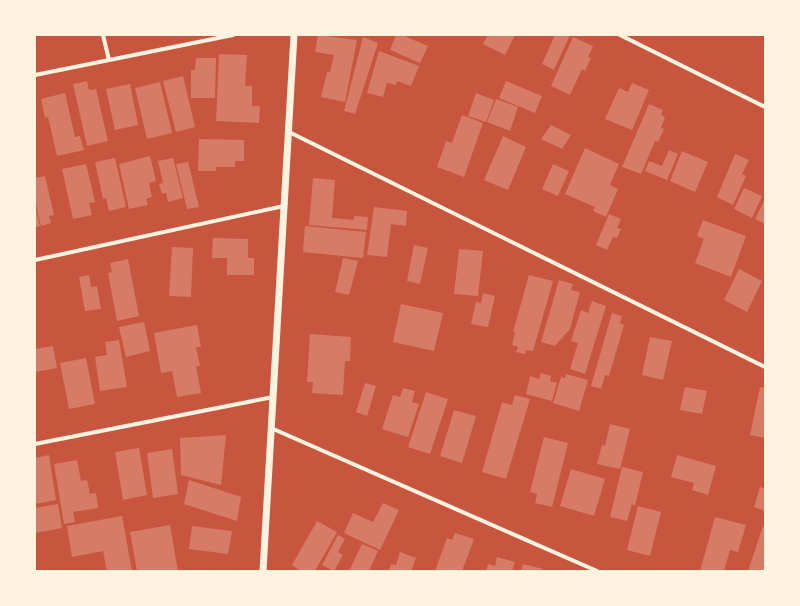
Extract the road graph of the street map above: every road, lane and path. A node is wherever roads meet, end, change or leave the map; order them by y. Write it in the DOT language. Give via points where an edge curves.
graph roads {
  1 [pos="103,35"];
  2 [pos="232,35"];
  3 [pos="294,35"];
  4 [pos="620,35"];
  5 [pos="109,60"];
  6 [pos="35,75"];
  7 [pos="765,107"];
  8 [pos="289,132"];
  9 [pos="284,206"];
  10 [pos="35,260"];
  11 [pos="765,367"];
  12 [pos="273,397"];
  13 [pos="271,428"];
  14 [pos="35,444"];
  15 [pos="263,571"];
  16 [pos="597,571"];
  1 -- 5 [label="street"];
  2 -- 5 [label="street"];
  3 -- 8 [label="street"];
  4 -- 7 [label="street"];
  5 -- 6 [label="street"];
  8 -- 9 [label="street"];
  8 -- 11 [label="street"];
  9 -- 10 [label="street"];
  9 -- 12 [label="street"];
  12 -- 13 [label="street"];
  12 -- 14 [label="street"];
  13 -- 15 [label="street"];
  13 -- 16 [label="street"];
}
